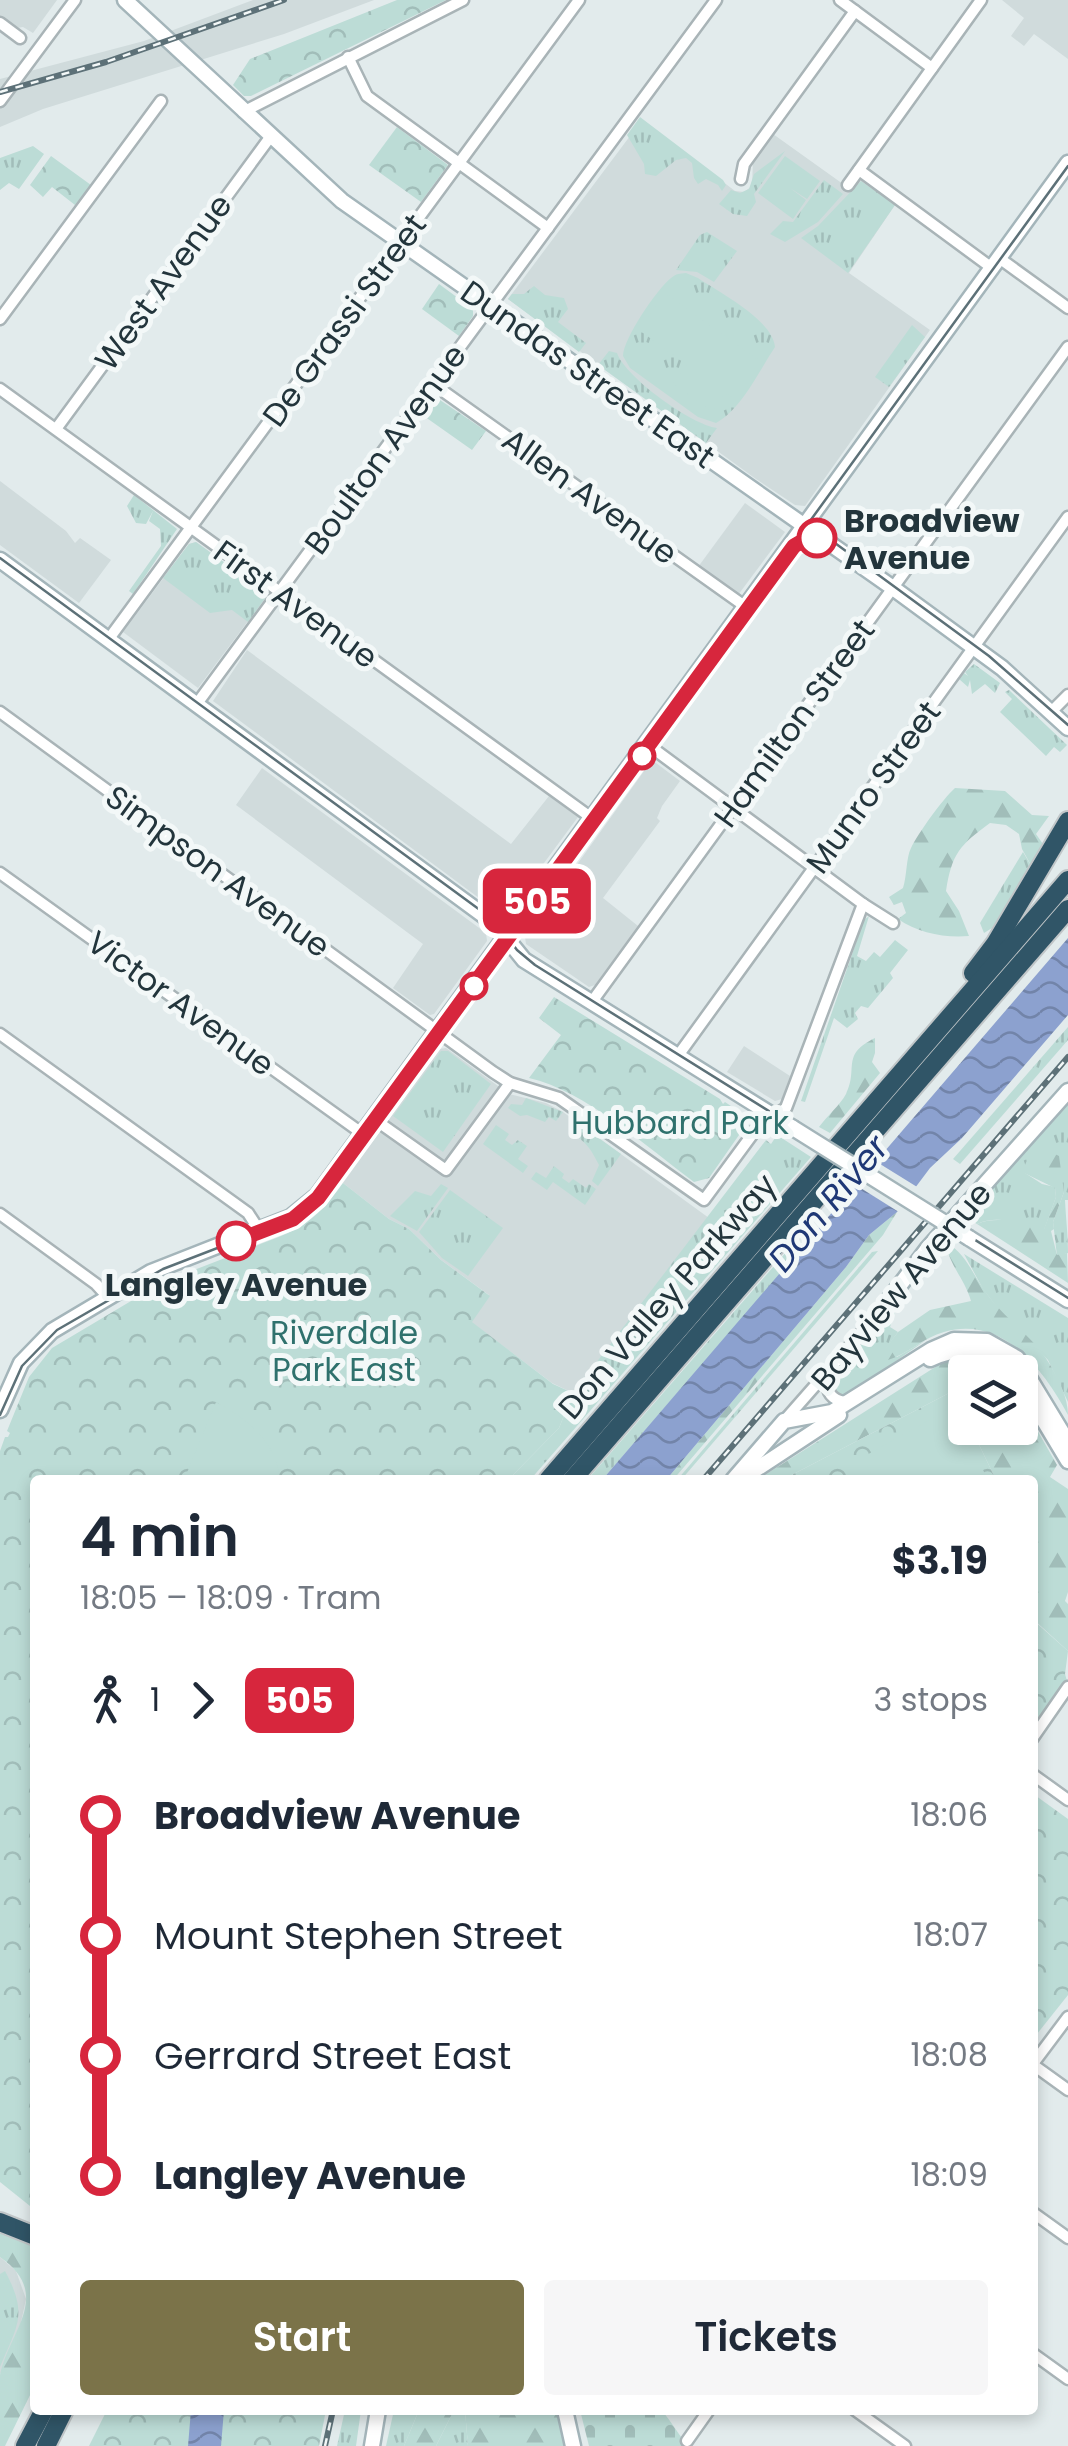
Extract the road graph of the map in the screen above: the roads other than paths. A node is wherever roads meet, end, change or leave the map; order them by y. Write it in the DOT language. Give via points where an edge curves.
graph roads {
  1 [pos="75,0"];
  2 [pos="125,0"];
  3 [pos="464,0"];
  4 [pos="580,0"];
  5 [pos="716,0"];
  6 [pos="840,0"];
  7 [pos="982,0"];
  8 [pos="855,11"];
  9 [pos="0,23"];
  10 [pos="20,38"];
  11 [pos="348,56"];
  12 [pos="932,68"];
  13 [pos="161,100"];
  14 [pos="0,101"];
  15 [pos="243,112"];
  16 [pos="271,136"];
  17 [pos="460,163"];
  18 [pos="1068,164"];
  19 [pos="859,170"];
  20 [pos="741,178"];
  21 [pos="848,184"];
  22 [pos="548,228"];
  23 [pos="401,242"];
  24 [pos="996,263"];
  25 [pos="490,307"];
  26 [pos="1068,308"];
  27 [pos="0,319"];
  28 [pos="1068,347"];
  29 [pos="433,384"];
  30 [pos="0,388"];
  31 [pos="56,429"];
  32 [pos="1068,517"];
  33 [pos="805,526"];
  34 [pos="191,527"];
  35 [pos="0,560"];
  36 [pos="893,588"];
  37 [pos="280,592"];
  38 [pos="746,608"];
  39 [pos="108,640"];
  40 [pos="974,646"];
  41 [pos="1068,695"];
  42 [pos="196,704"];
  43 [pos="0,712"];
  44 [pos="1051,712"];
  45 [pos="1068,728"];
  46 [pos="647,744"];
  47 [pos="733,808"];
  48 [pos="593,819"];
  49 [pos="1068,822"];
  50 [pos="814,868"];
  51 [pos="0,873"];
  52 [pos="1068,880"];
  53 [pos="863,904"];
  54 [pos="1068,909"];
  55 [pos="893,923"];
  56 [pos="506,938"];
  57 [pos="591,1002"];
  58 [pos="438,1030"];
  59 [pos="934,1033"];
  60 [pos="0,1034"];
  61 [pos="677,1056"];
  62 [pos="510,1083"];
  63 [pos="1068,1091"];
  64 [pos="773,1116"];
  65 [pos="374,1119"];
  66 [pos="362,1134"];
  67 [pos="0,1214"];
  68 [pos="258,1230"];
  69 [pos="108,1297"];
  70 [pos="1068,1300"];
  71 [pos="879,1313"];
  72 [pos="990,1355"];
  73 [pos="836,1364"];
  74 [pos="854,1400"];
  75 [pos="1,1401"];
  76 [pos="1038,1411"];
  77 [pos="784,1421"];
  78 [pos="1068,1442"];
  79 [pos="1068,1461"];
  80 [pos="552,1475"];
  81 [pos="576,1475"];
  82 [pos="740,1475"];
  83 [pos="744,1475"];
  84 [pos="1068,1687"];
  85 [pos="1038,1730"];
  86 [pos="1038,1778"];
  87 [pos="1068,1800"];
  88 [pos="1068,2017"];
  89 [pos="1038,2057"];
  90 [pos="1038,2068"];
  91 [pos="1068,2090"];
  92 [pos="1038,2216"];
  93 [pos="0,2222"];
  94 [pos="30,2234"];
  95 [pos="1068,2238"];
  96 [pos="1038,2357"];
  97 [pos="1068,2379"];
  98 [pos="41,2415"];
  99 [pos="62,2415"];
  100 [pos="377,2415"];
  101 [pos="567,2415"];
  102 [pos="705,2415"];
  103 [pos="862,2415"];
  104 [pos="886,2433"];
  105 [pos="687,2441"];
  106 [pos="25,2446"];
  107 [pos="46,2446"];
  108 [pos="372,2446"];
  109 [pos="573,2446"];
  110 [pos="877,2446"];
  111 [pos="904,2446"];
  1 -- 14 [label="street"];
  2 -- 15 [label="main road, Dundas Street East"];
  3 -- 11 [label="street"];
  4 -- 17 [label="street, De Grassi Street"];
  5 -- 22 [label="street, Boulton Avenue"];
  6 -- 8 [label="street"];
  7 -- 12 [label="street"];
  8 -- 12 [label="street"];
  8 -- 20 [label="street" via="744,164"];
  9 -- 10 [label="street"];
  11 -- 15 [label="street"];
  11 -- 17 [label="street" via="367,96"];
  12 -- 19 [label="street"];
  13 -- 27 [label="street"];
  15 -- 16 [label="main road, Dundas Street East"];
  16 -- 23 [label="main road, Dundas Street East" via="342,201"];
  16 -- 31 [label="street, West Avenue"];
  17 -- 22 [label="street"];
  17 -- 23 [label="street, De Grassi Street"];
  18 -- 24 [label="main road"];
  19 -- 21 [label="street"];
  19 -- 24 [label="street"];
  22 -- 25 [label="street, Boulton Avenue"];
  23 -- 25 [label="main road, Dundas Street East"];
  23 -- 34 [label="street, De Grassi Street"];
  24 -- 26 [label="street"];
  24 -- 33 [label="main road"];
  25 -- 29 [label="street, Boulton Avenue"];
  25 -- 33 [label="main road, Dundas Street East"];
  28 -- 36 [label="street, Hamilton Street"];
  29 -- 37 [label="street, Boulton Avenue"];
  29 -- 38 [label="street, Allen Avenue"];
  30 -- 31 [label="street, First Avenue"];
  31 -- 34 [label="street, First Avenue"];
  32 -- 40 [label="street, Munro Street"];
  33 -- 36 [label="main road, Dundas Street East"];
  33 -- 38 [label="main road"];
  34 -- 37 [label="street, First Avenue"];
  34 -- 39 [label="street, De Grassi Street"];
  35 -- 39 [label="main road"];
  36 -- 40 [label="main road, Dundas Street East"];
  36 -- 47 [label="street, Hamilton Street"];
  37 -- 42 [label="street, Boulton Avenue"];
  37 -- 48 [label="street, First Avenue"];
  38 -- 46 [label="main road"];
  39 -- 42 [label="main road"];
  40 -- 44 [label="main road, Dundas Street East"];
  40 -- 50 [label="street, Munro Street"];
  41 -- 44 [label="street"];
  42 -- 56 [label="main road"];
  43 -- 58 [label="street, Simpson Avenue"];
  44 -- 45 [label="main road, Dundas Street East"];
  46 -- 47 [label="street"];
  46 -- 48 [label="main road"];
  47 -- 50 [label="street"];
  47 -- 57 [label="street, Hamilton Street"];
  48 -- 56 [label="main road"];
  49 -- 59 [label="highway"];
  50 -- 53 [label="street"];
  50 -- 61 [label="street, Munro Street"];
  51 -- 66 [label="street, Victor Avenue"];
  52 -- 59 [label="highway, Don Valley Parkway"];
  53 -- 55 [label="street"];
  53 -- 64 [label="street" via="791,1098"];
  54 -- 81 [label="highway, Don Valley Parkway"];
  56 -- 57 [label="main road" via="524,960"];
  56 -- 58 [label="main road"];
  57 -- 61 [label="main road"];
  58 -- 62 [label="street, Simpson Avenue"];
  58 -- 65 [label="main road"];
  59 -- 80 [label="highway, Don Valley Parkway"];
  60 -- 68 [label="street" via="248,1214"];
  61 -- 64 [label="main road"];
  62 -- 64 [label="street, Simpson Avenue" via="560,1098 704,1200"];
  62 -- 65 [label="street" via="446,1170"];
  63 -- 71 [label="main road, Bayview Avenue"];
  64 -- 70 [label="main road, bridge"];
  65 -- 66 [label="main road"];
  66 -- 68 [label="main road" via="307,1206"];
  67 -- 69 [label="street"];
  68 -- 69 [label="main road" via="151,1272"];
  69 -- 75 [label="main road" via="33,1348"];
  71 -- 73 [label="street, Bayview Avenue"];
  72 -- 83 [label="main road" via="943,1353"];
  73 -- 74 [label="street" via="827,1390 836,1400"];
  73 -- 77 [label="street, Bayview Avenue"];
  74 -- 77 [label="main road" via="819,1416"];
  74 -- 78 [label="main road" via="944,1343 987,1342 1017,1358"];
  76 -- 79 [label="main road"];
  77 -- 82 [label="main road, Bayview Avenue"];
  84 -- 85 [label="street"];
  86 -- 87 [label="street"];
  88 -- 89 [label="street"];
  90 -- 91 [label="street"];
  92 -- 95 [label="street"];
  93 -- 94 [label="highway"];
  96 -- 97 [label="street"];
  98 -- 106 [label="highway"];
  99 -- 107 [label="highway"];
  100 -- 108 [label="main road"];
  101 -- 109 [label="main road"];
  102 -- 105 [label="street"];
  103 -- 104 [label="street"];
  104 -- 110 [label="street"];
  104 -- 111 [label="street"];
}
